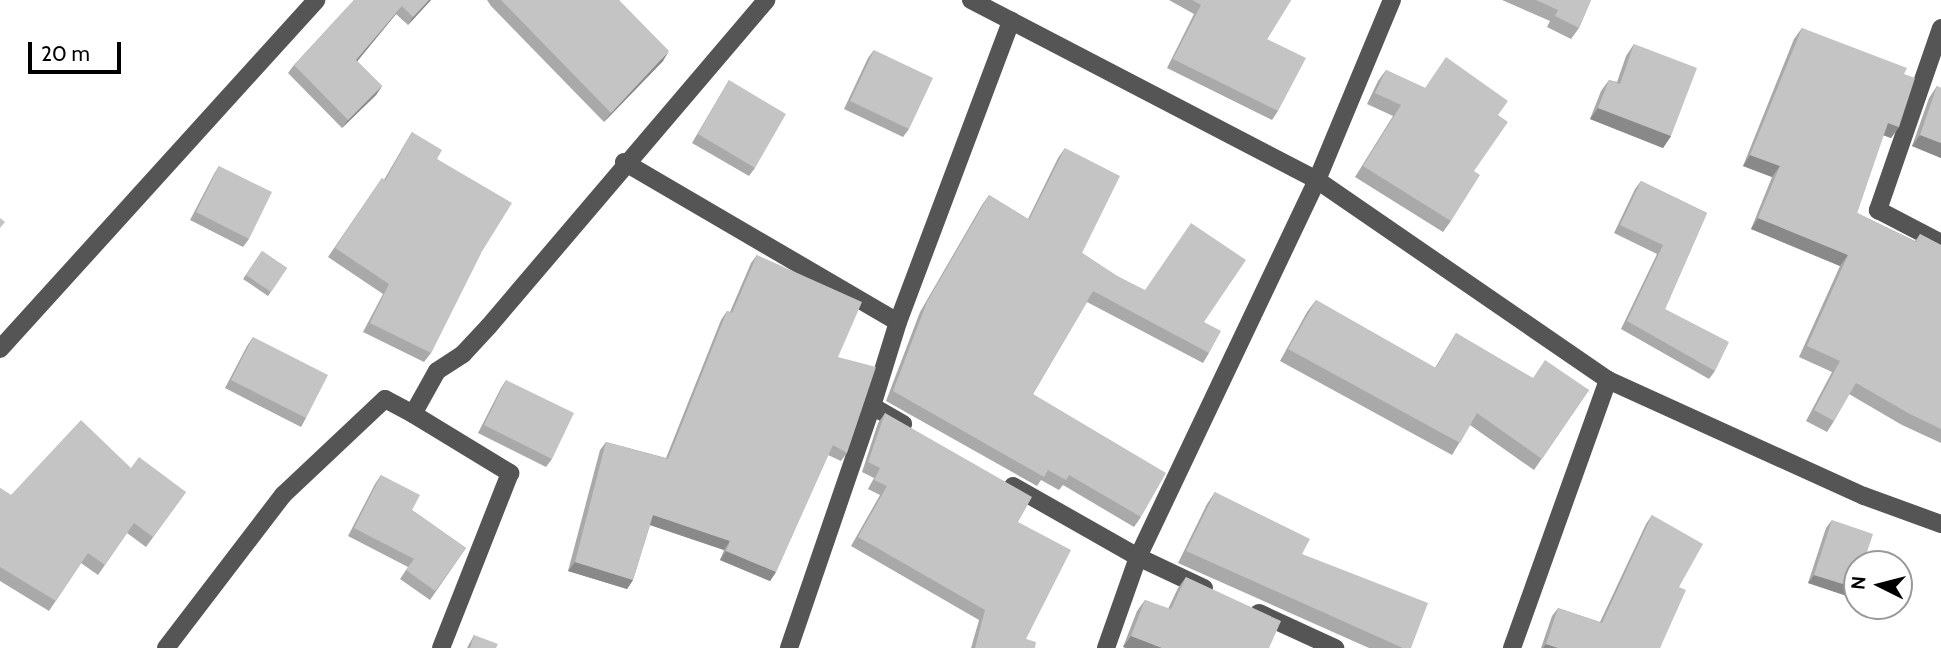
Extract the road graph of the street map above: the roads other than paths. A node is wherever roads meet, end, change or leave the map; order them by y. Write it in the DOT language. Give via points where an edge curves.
graph roads {
  1 [pos="317,0"];
  2 [pos="766,0"];
  3 [pos="971,0"];
  4 [pos="1392,0"];
  5 [pos="1011,21"];
  6 [pos="1941,28"];
  7 [pos="624,162"];
  8 [pos="1317,180"];
  9 [pos="1941,243"];
  10 [pos="898,322"];
  11 [pos="0,349"];
  12 [pos="1608,380"];
  13 [pos="872,406"];
  14 [pos="413,414"];
  15 [pos="921,434"];
  16 [pos="993,475"];
  17 [pos="1941,524"];
  18 [pos="1138,557"];
  19 [pos="166,648"];
  20 [pos="441,648"];
  21 [pos="789,648"];
  22 [pos="1106,648"];
  23 [pos="1335,648"];
  24 [pos="1512,648"];
  1 -- 11 [label="street"];
  2 -- 7 [label="street"];
  3 -- 5 [label="street"];
  4 -- 8 [label="street"];
  5 -- 8 [label="street"];
  5 -- 10 [label="street"];
  6 -- 9 [label="street" via="1878,209"];
  7 -- 10 [label="street"];
  7 -- 14 [label="street" via="489,326 463,354 436,371"];
  8 -- 12 [label="street"];
  8 -- 18 [label="street"];
  10 -- 13 [label="street"];
  12 -- 17 [label="street" via="1864,496"];
  12 -- 24 [label="street"];
  13 -- 15 [label="street"];
  13 -- 21 [label="street"];
  14 -- 19 [label="street" via="385,400 283,495"];
  14 -- 20 [label="street" via="510,473"];
  16 -- 18 [label="street"];
  18 -- 22 [label="street"];
  18 -- 23 [label="street"];
}
